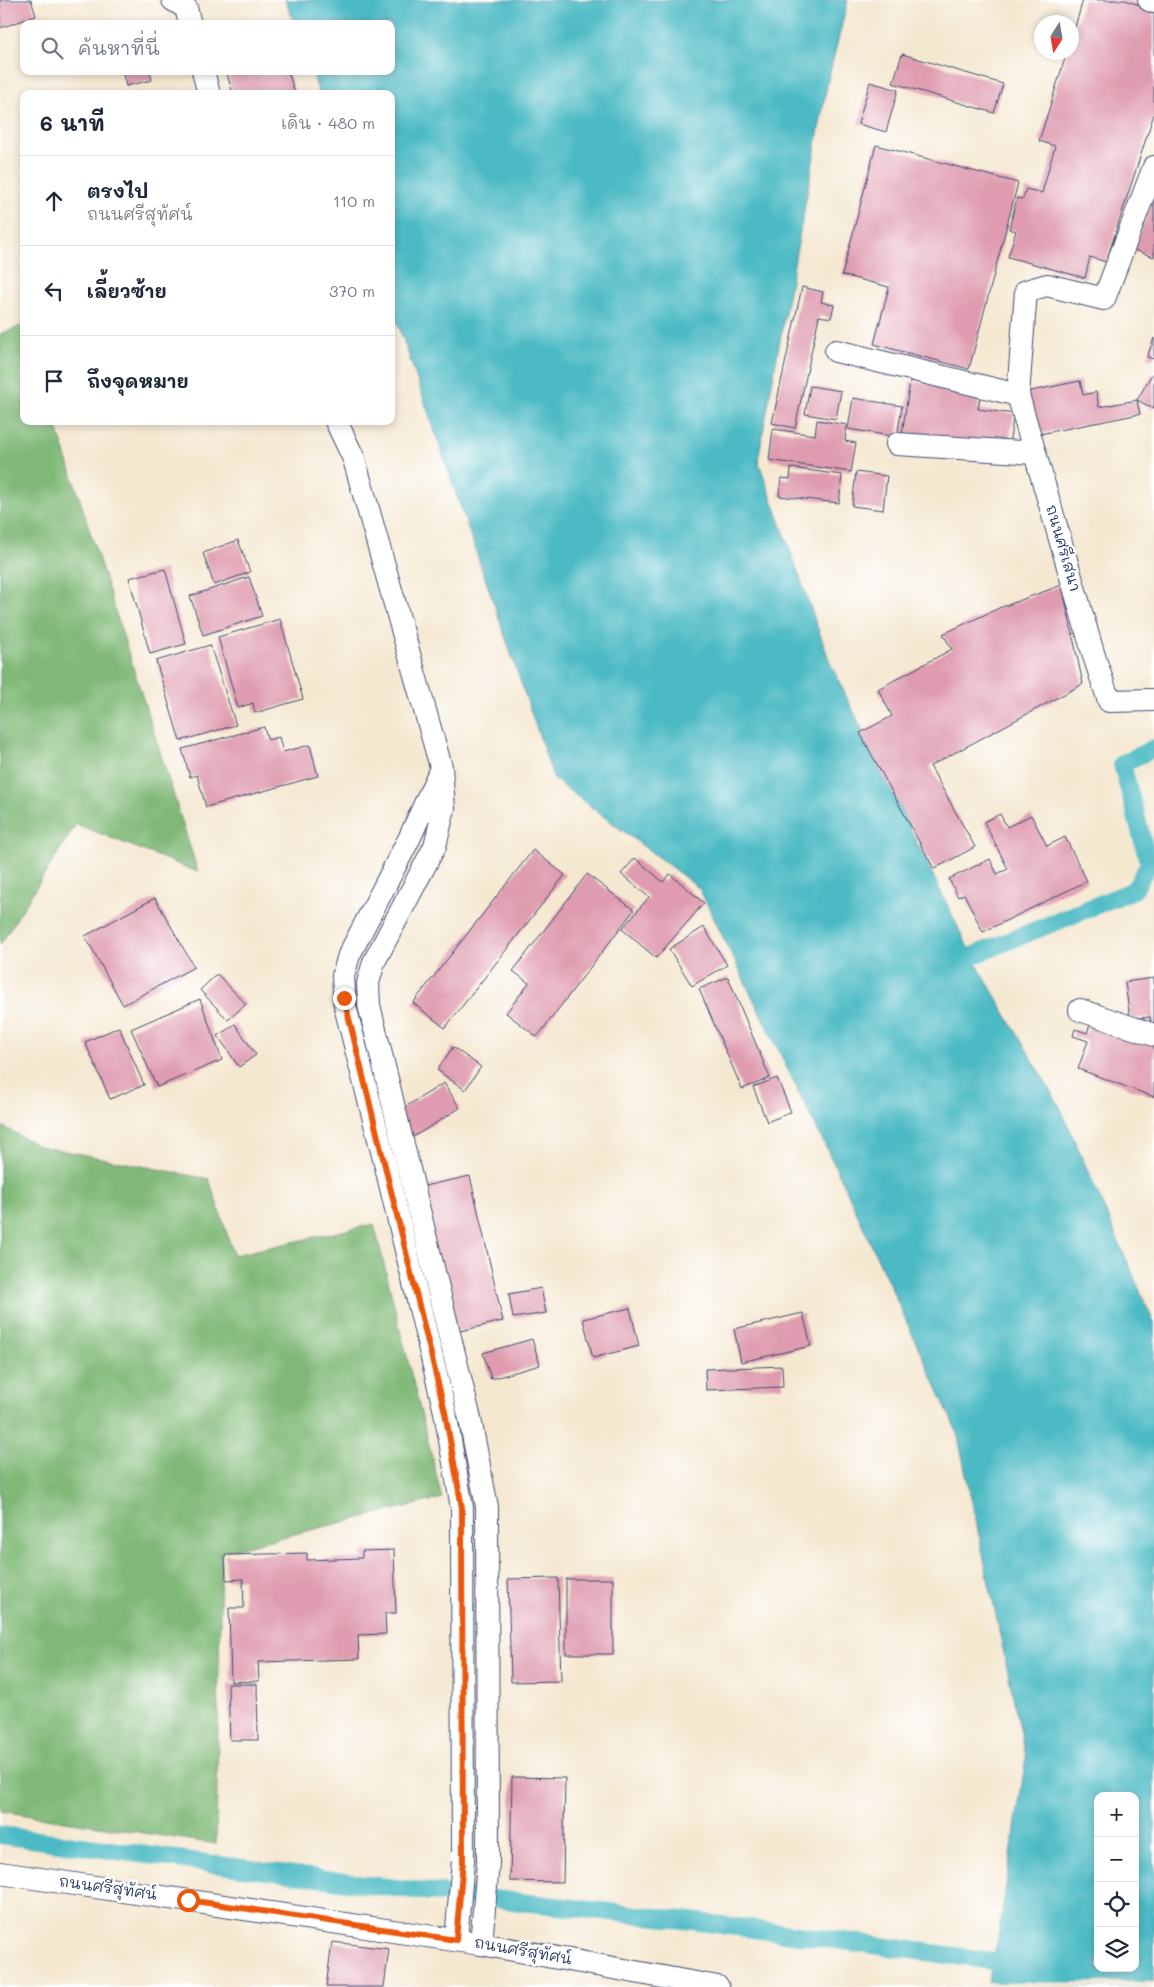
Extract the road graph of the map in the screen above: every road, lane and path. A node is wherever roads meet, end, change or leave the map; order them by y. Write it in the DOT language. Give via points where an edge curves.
graph roads {
  1 [pos="173,0"];
  2 [pos="1150,0"];
  3 [pos="1154,2"];
  4 [pos="189,20"];
  5 [pos="204,75"];
  6 [pos="208,90"];
  7 [pos="1154,167"];
  8 [pos="836,351"];
  9 [pos="1018,395"];
  10 [pos="338,425"];
  11 [pos="897,444"];
  12 [pos="1035,453"];
  13 [pos="1154,700"];
  14 [pos="441,767"];
  15 [pos="1080,1010"];
  16 [pos="1154,1035"];
  17 [pos="0,1872"];
  18 [pos="456,1940"];
  19 [pos="481,1944"];
  20 [pos="718,1987"];
  1 -- 4 [label="street" via="186,8"];
  2 -- 3 [label="street"];
  5 -- 6 [label="street"];
  7 -- 9 [label="street" via="1104,299 1047,284 1026,291"];
  8 -- 9 [label="street"];
  9 -- 12 [label="street, ถนนศรีเสนา"];
  10 -- 14 [label="street" via="354,459"];
  11 -- 12 [label="street"];
  12 -- 13 [label="street, ถนนศรีเสนา" via="1109,701"];
  14 -- 18 [label="street" via="409,839 349,955 343,976 345,1006 386,1163 460,1486 464,1656 463,1861"];
  14 -- 19 [label="street" via="444,808 434,846 374,962 368,983 369,1005 466,1400 485,1493 489,1672 488,1863"];
  15 -- 16 [label="street"];
  17 -- 18 [label="street, ถนนศรีสุทัศน์"];
  18 -- 19 [label="street, ถนนศรีสุทัศน์"];
  19 -- 20 [label="street, ถนนศรีสุทัศน์"];
}
